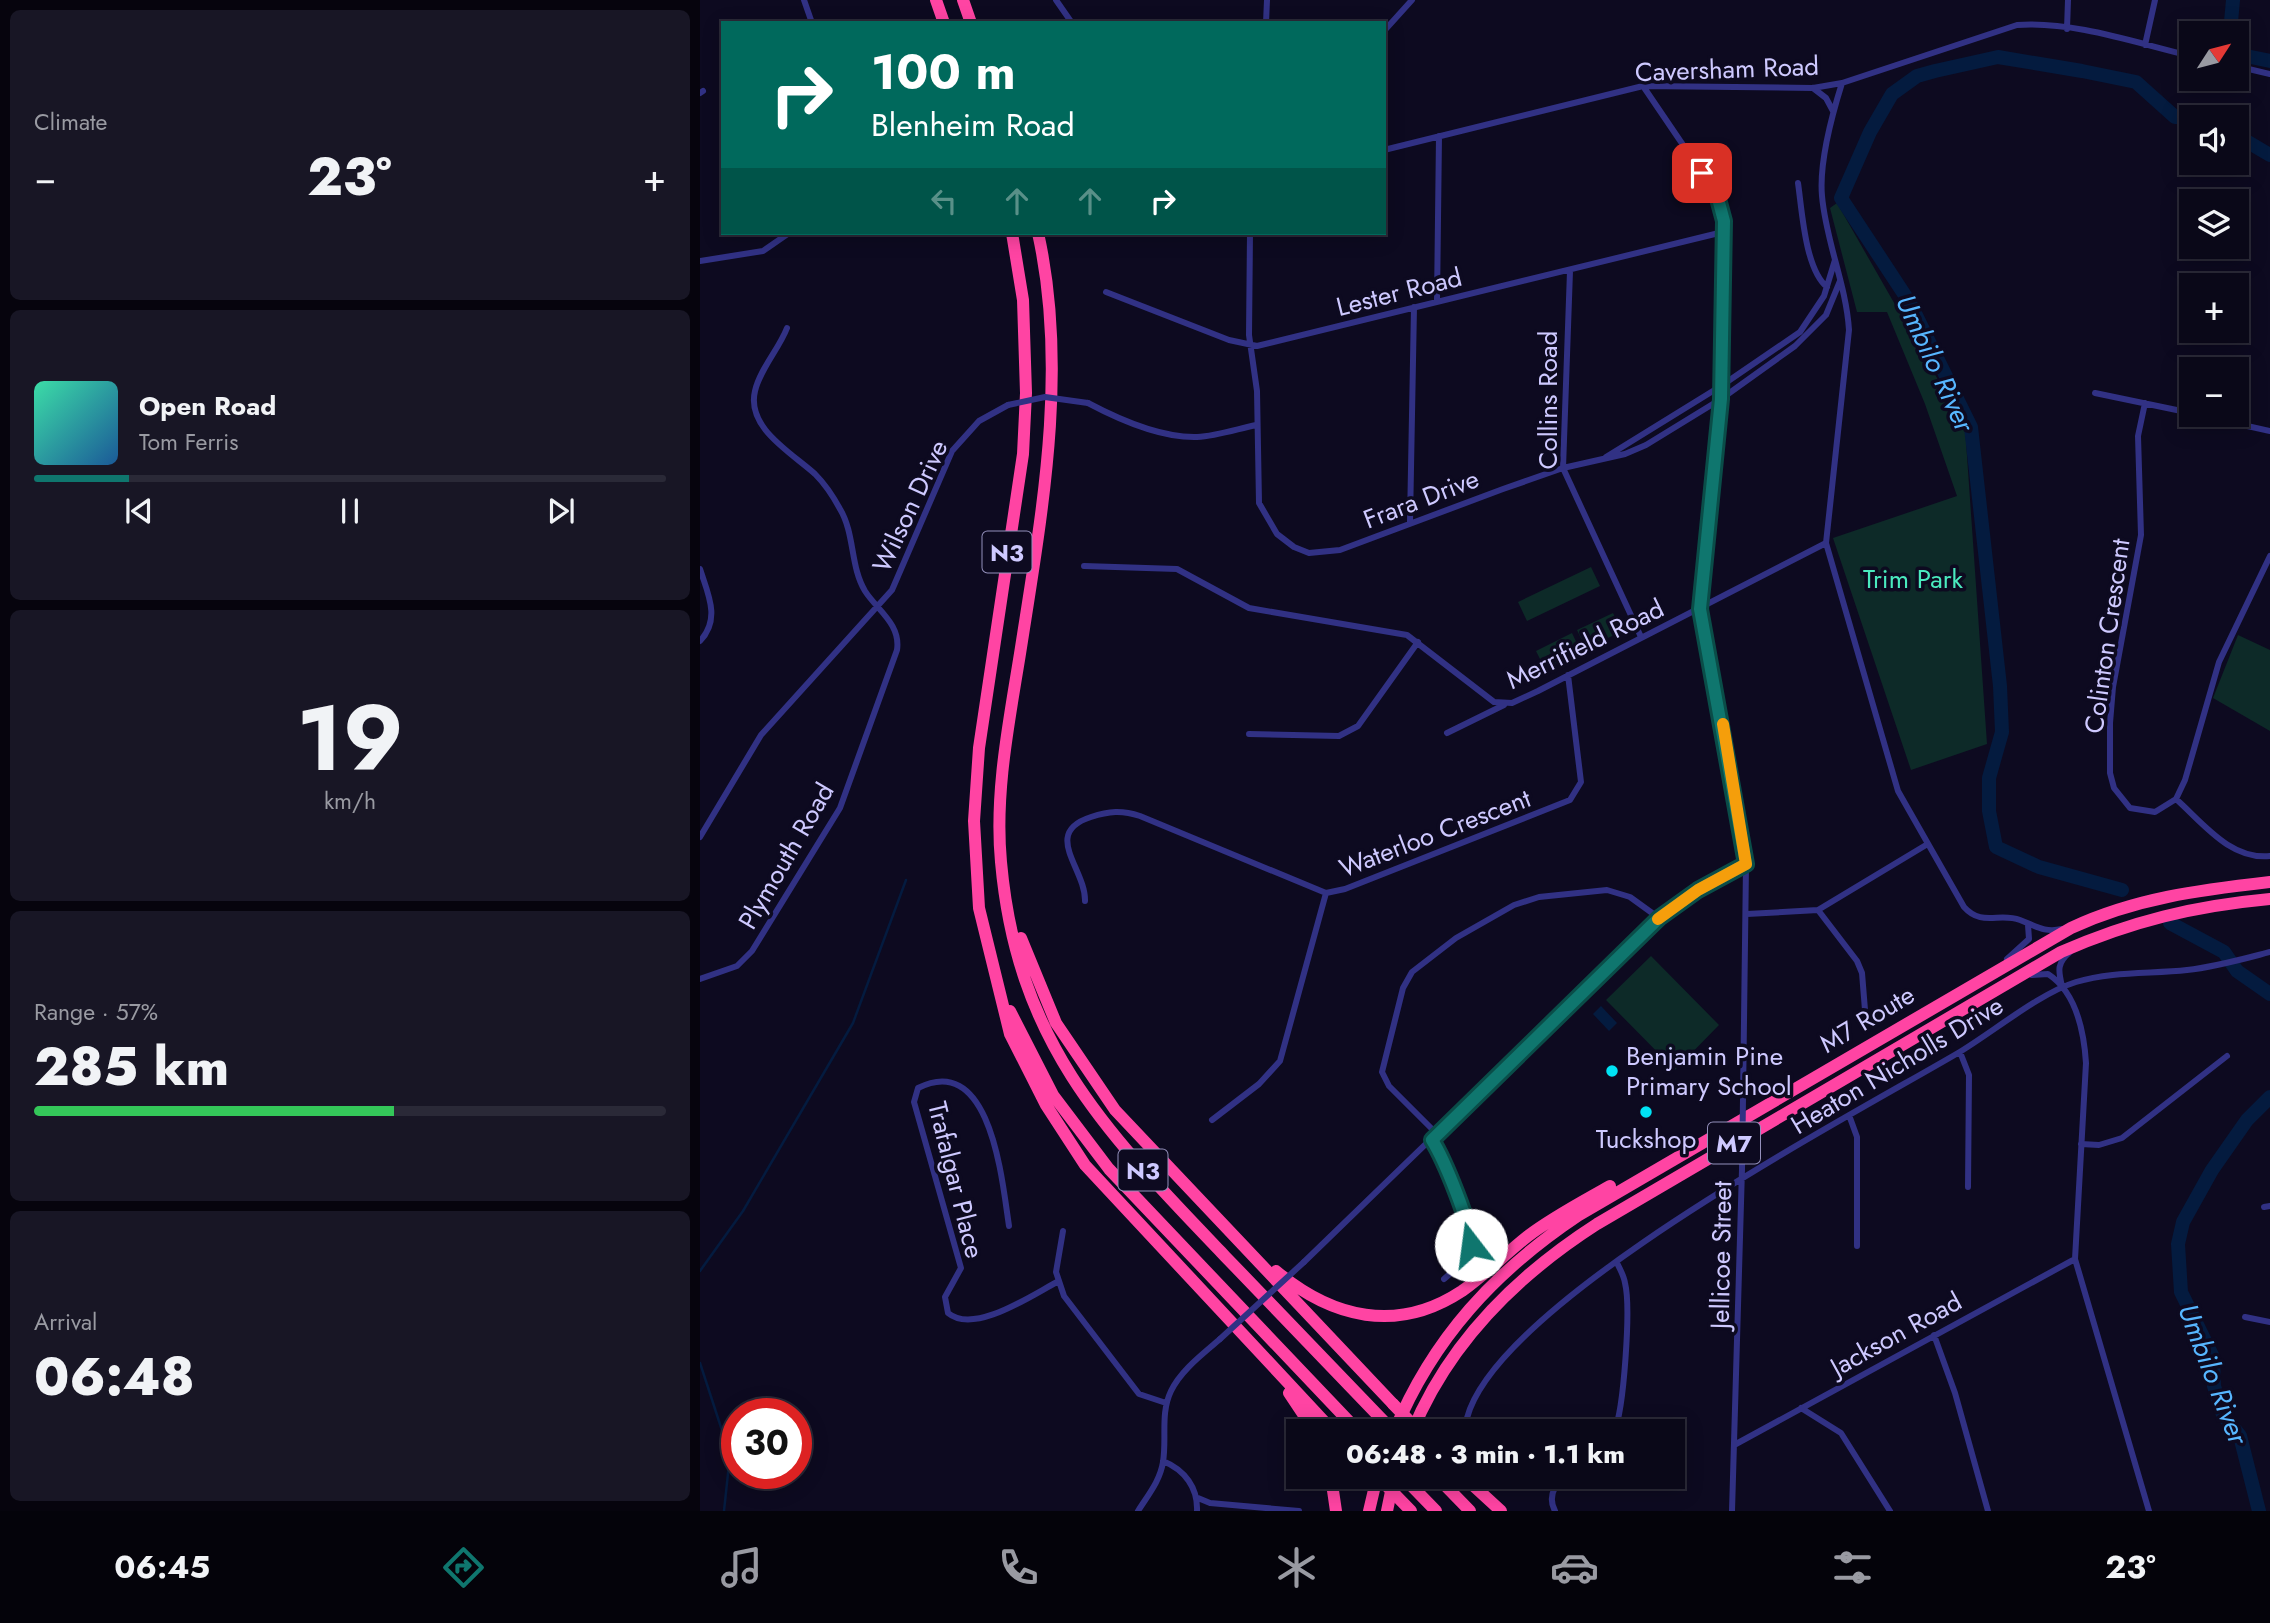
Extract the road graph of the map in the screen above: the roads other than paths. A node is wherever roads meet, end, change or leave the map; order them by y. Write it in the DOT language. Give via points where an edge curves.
graph roads {
  1 [pos="804,0"];
  2 [pos="936,0"];
  3 [pos="963,0"];
  4 [pos="1056,0"];
  5 [pos="1266,0"];
  6 [pos="1412,0"];
  7 [pos="2068,0"];
  8 [pos="2155,0"];
  9 [pos="811,21"];
  10 [pos="943,21"];
  11 [pos="970,21"];
  12 [pos="1071,21"];
  13 [pos="1266,21"];
  14 [pos="1386,29"];
  15 [pos="2067,29"];
  16 [pos="2145,45"];
  17 [pos="2179,53"];
  18 [pos="2249,69"];
  19 [pos="2270,74"];
  20 [pos="1842,83"];
  21 [pos="1643,86"];
  22 [pos="1813,88"];
  23 [pos="1833,111"];
  24 [pos="1439,136"];
  25 [pos="1386,149"];
  26 [pos="1798,183"];
  27 [pos="1723,232"];
  28 [pos="786,235"];
  29 [pos="1012,235"];
  30 [pos="1038,235"];
  31 [pos="1250,235"];
  32 [pos="1835,260"];
  33 [pos="700,261"];
  34 [pos="1570,271"];
  35 [pos="1841,280"];
  36 [pos="1827,287"];
  37 [pos="1106,292"];
  38 [pos="1437,301"];
  39 [pos="1415,307"];
  40 [pos="1829,308"];
  41 [pos="1848,309"];
  42 [pos="787,328"];
  43 [pos="1251,345"];
  44 [pos="1721,386"];
  45 [pos="2095,393"];
  46 [pos="1721,399"];
  47 [pos="2145,403"];
  48 [pos="2179,410"];
  49 [pos="1256,425"];
  50 [pos="2249,426"];
  51 [pos="2270,431"];
  52 [pos="1604,458"];
  53 [pos="1563,468"];
  54 [pos="1410,522"];
  55 [pos="1826,543"];
  56 [pos="2270,556"];
  57 [pos="1084,566"];
  58 [pos="700,569"];
  59 [pos="878,607"];
  60 [pos="1700,609"];
  61 [pos="1641,638"];
  62 [pos="700,641"];
  63 [pos="1418,642"];
  64 [pos="1568,675"];
  65 [pos="1504,705"];
  66 [pos="1447,733"];
  67 [pos="1249,734"];
  68 [pos="2176,799"];
  69 [pos="700,815"];
  70 [pos="710,821"];
  71 [pos="700,837"];
  72 [pos="1926,845"];
  73 [pos="2270,856"];
  74 [pos="1000,860"];
  75 [pos="1746,864"];
  76 [pos="2270,882"];
  77 [pos="1326,893"];
  78 [pos="2270,899"];
  79 [pos="1085,901"];
  80 [pos="1818,910"];
  81 [pos="1747,914"];
  82 [pos="1659,918"];
  83 [pos="2028,925"];
  84 [pos="2071,928"];
  85 [pos="2080,944"];
  86 [pos="2270,952"];
  87 [pos="1998,968"];
  88 [pos="700,979"];
  89 [pos="996,979"];
  90 [pos="2007,984"];
  91 [pos="2063,988"];
  92 [pos="1865,1010"];
  93 [pos="1960,1052"];
  94 [pos="2227,1056"];
  95 [pos="1849,1115"];
  96 [pos="1212,1120"];
  97 [pos="1728,1127"];
  98 [pos="1435,1137"];
  99 [pos="2081,1143"];
  100 [pos="1741,1180"];
  101 [pos="1968,1187"];
  102 [pos="1198,1200"];
  103 [pos="1009,1226"];
  104 [pos="1063,1231"];
  105 [pos="1857,1246"];
  106 [pos="2075,1259"];
  107 [pos="1617,1263"];
  108 [pos="1444,1279"];
  109 [pos="1057,1282"];
  110 [pos="2245,1317"];
  111 [pos="2270,1322"];
  112 [pos="1243,1335"];
  113 [pos="1934,1335"];
  114 [pos="1166,1403"];
  115 [pos="1801,1408"];
  116 [pos="1467,1418"];
  117 [pos="1307,1419"];
  118 [pos="1322,1419"];
  119 [pos="1347,1419"];
  120 [pos="1382,1419"];
  121 [pos="1396,1419"];
  122 [pos="1407,1419"];
  123 [pos="1418,1419"];
  124 [pos="1619,1419"];
  125 [pos="1735,1444"];
  126 [pos="1163,1461"];
  127 [pos="1333,1489"];
  128 [pos="1374,1489"];
  129 [pos="1389,1489"];
  130 [pos="1392,1489"];
  131 [pos="1414,1489"];
  132 [pos="1449,1489"];
  133 [pos="1477,1489"];
  134 [pos="1555,1489"];
  135 [pos="1198,1498"];
  136 [pos="1138,1511"];
  137 [pos="1197,1511"];
  138 [pos="1299,1511"];
  139 [pos="1336,1511"];
  140 [pos="1369,1511"];
  141 [pos="1387,1511"];
  142 [pos="1411,1511"];
  143 [pos="1436,1511"];
  144 [pos="1470,1511"];
  145 [pos="1502,1511"];
  146 [pos="1555,1511"];
  147 [pos="1732,1511"];
  148 [pos="1890,1511"];
  149 [pos="1988,1511"];
  150 [pos="2149,1511"];
  1 -- 9 [label="street"];
  2 -- 10 [label="highway"];
  3 -- 11 [label="highway"];
  4 -- 12 [label="street"];
  5 -- 13 [label="street"];
  6 -- 14 [label="street"];
  7 -- 15 [label="street"];
  8 -- 16 [label="street"];
  15 -- 16 [label="street, Caversham Road"];
  15 -- 20 [label="street, Caversham Road" via="2030,24 2008,27"];
  16 -- 17 [label="street, Caversham Road"];
  18 -- 19 [label="street"];
  20 -- 22 [label="street, Caversham Road"];
  20 -- 23 [label="street"];
  21 -- 22 [label="street, Caversham Road"];
  21 -- 24 [label="street, Caversham Road"];
  21 -- 27 [label="street, Jellicoe Street" via="1717,195"];
  22 -- 23 [label="street" via="1826,97"];
  23 -- 32 [label="street" via="1821,193"];
  24 -- 25 [label="street, Caversham Road"];
  24 -- 38 [label="street"];
  26 -- 36 [label="street" via="1812,260"];
  27 -- 34 [label="street, Lester Road"];
  27 -- 44 [label="street, Jellicoe Street"];
  28 -- 33 [label="street" via="763,251"];
  29 -- 89 [label="highway, N3" via="1023,300 1023,454 981,735 974,821 978,908"];
  30 -- 74 [label="highway, N3" via="1049,299 1052,393 1034,560 1005,750"];
  31 -- 43 [label="street"];
  32 -- 35 [label="street"];
  32 -- 36 [label="street, Frara Drive"];
  34 -- 38 [label="street, Lester Road"];
  34 -- 53 [label="street, Collins Road"];
  35 -- 40 [label="street, Frara Drive"];
  35 -- 41 [label="street"];
  36 -- 44 [label="street, Frara Drive" via="1800,332"];
  37 -- 43 [label="street"];
  38 -- 39 [label="street, Lester Road"];
  39 -- 43 [label="street, Lester Road"];
  39 -- 54 [label="street"];
  40 -- 41 [label="street"];
  40 -- 46 [label="street, Frara Drive" via="1817,327 1795,346"];
  41 -- 55 [label="street"];
  42 -- 59 [label="street, Plymouth Road" via="755,388 754,407 780,446 816,475 841,510 860,580"];
  43 -- 49 [label="street"];
  44 -- 46 [label="street, Jellicoe Street"];
  44 -- 52 [label="street, Frara Drive"];
  45 -- 47 [label="street"];
  46 -- 52 [label="street, Frara Drive" via="1646,444"];
  46 -- 60 [label="street, Jellicoe Street"];
  47 -- 48 [label="street"];
  47 -- 68 [label="street, Colinton Crescent" via="2138,436 2141,535 2113,687 2110,774 2114,788 2130,808 2155,813"];
  49 -- 54 [label="street, Frara Drive" via="1256,489 1263,516 1294,547 1310,553 1340,550"];
  49 -- 59 [label="street, Wilson Drive, bridge" via="1197,437 1120,419 1088,403 1045,397 1008,405 979,421 952,451 899,577"];
  50 -- 51 [label="street"];
  52 -- 53 [label="street, Frara Drive"];
  53 -- 54 [label="street, Frara Drive"];
  53 -- 61 [label="street, Collins Road"];
  55 -- 60 [label="street, Merrifield Road"];
  55 -- 72 [label="street" via="1898,791"];
  56 -- 68 [label="street" via="2219,662 2194,754"];
  57 -- 63 [label="street, Merrifield Road" via="1177,569 1249,608 1395,631"];
  58 -- 62 [label="street" via="713,619"];
  59 -- 70 [label="street, Wilson Drive" via="761,735"];
  59 -- 88 [label="street, Plymouth Road" via="897,636 897,650 840,808 752,951 737,966"];
  60 -- 61 [label="street, Merrifield Road"];
  60 -- 75 [label="street, Jellicoe Street"];
  61 -- 64 [label="street, Merrifield Road"];
  63 -- 65 [label="street, Merrifield Road"];
  63 -- 67 [label="street" via="1349,733"];
  64 -- 65 [label="street, Merrifield Road"];
  64 -- 77 [label="street, Waterloo Crescent" via="1581,782 1570,800"];
  65 -- 66 [label="street"];
  68 -- 73 [label="street" via="2237,851"];
  69 -- 70 [label="street"];
  70 -- 71 [label="street, Wilson Drive"];
  72 -- 80 [label="street"];
  72 -- 83 [label="street" via="1969,914 1985,920 2021,920"];
  74 -- 102 [label="highway" via="1017,926 1056,1023 1115,1110"];
  74 -- 120 [label="highway, N3" via="1009,922 1025,982 1072,1082 1142,1170"];
  75 -- 81 [label="street, Jellicoe Street"];
  75 -- 82 [label="street"];
  76 -- 84 [label="highway, M7 Route / M7" via="2138,903"];
  77 -- 79 [label="street, Waterloo Crescent" via="1124,811 1083,819 1067,836 1066,844 1086,890"];
  77 -- 96 [label="street" via="1280,1061 1259,1084"];
  78 -- 85 [label="highway, M7 Route / M7" via="2196,908 2119,927"];
  80 -- 81 [label="street"];
  80 -- 92 [label="street" via="1857,961"];
  81 -- 100 [label="street, Jellicoe Street, bridge"];
  82 -- 98 [label="street"];
  82 -- 98 [label="street" via="1618,891 1539,897 1514,905 1457,938 1412,972 1382,1072"];
  83 -- 84 [label="street" via="2046,931"];
  83 -- 87 [label="street" via="2029,939"];
  84 -- 87 [label="highway, M7 Route / M7"];
  85 -- 90 [label="highway, M7 Route / M7"];
  85 -- 91 [label="street" via="2059,964"];
  86 -- 91 [label="street, Heaton Nicholls Drive" via="2189,970 2113,975"];
  87 -- 97 [label="highway, M7 Route / M7"];
  89 -- 112 [label="highway" via="1010,1034 1071,1146 1106,1190"];
  89 -- 119 [label="highway, N3" via="1033,1060 1086,1142"];
  90 -- 91 [label="street" via="2043,972"];
  90 -- 123 [label="highway, M7 Route / M7" via="1597,1224 1544,1260 1495,1304 1456,1352"];
  91 -- 93 [label="street, Heaton Nicholls Drive"];
  91 -- 99 [label="street" via="2084,1042"];
  93 -- 95 [label="street, Heaton Nicholls Drive"];
  93 -- 101 [label="street" via="1969,1075"];
  94 -- 99 [label="street" via="2122,1138 2099,1145"];
  95 -- 100 [label="street, Heaton Nicholls Drive"];
  95 -- 105 [label="street" via="1857,1137"];
  97 -- 102 [label="highway" via="1669,1154 1559,1216 1449,1298 1406,1313 1348,1312 1312,1298"];
  97 -- 121 [label="highway, M7 Route / M7" via="1579,1214 1494,1280 1434,1353"];
  98 -- 108 [label="street" via="1471,1237 1468,1253"];
  98 -- 114 [label="street, bridge" via="1178,1380"];
  99 -- 106 [label="street"];
  100 -- 107 [label="street, Heaton Nicholls Drive"];
  100 -- 125 [label="street, Jellicoe Street"];
  102 -- 122 [label="highway, bridge"];
  103 -- 109 [label="street, Trafalgar Place" via="990,1129 972,1096 948,1080 918,1088 914,1102 961,1268 945,1297 948,1313 968,1320 991,1315"];
  104 -- 109 [label="street"];
  106 -- 113 [label="street, Jackson Road"];
  106 -- 150 [label="street"];
  107 -- 116 [label="street, Heaton Nicholls Drive" via="1511,1347 1484,1381"];
  107 -- 124 [label="street" via="1626,1288"];
  109 -- 114 [label="street" via="1139,1394"];
  110 -- 111 [label="street"];
  112 -- 117 [label="highway"];
  112 -- 118 [label="highway"];
  113 -- 115 [label="street, Jackson Road"];
  113 -- 149 [label="street"];
  114 -- 126 [label="street"];
  115 -- 125 [label="street, Jackson Road"];
  115 -- 148 [label="street" via="1841,1433"];
  125 -- 147 [label="street, Jellicoe Street"];
  126 -- 135 [label="street" via="1188,1479"];
  126 -- 136 [label="street" via="1156,1484"];
  127 -- 139 [label="highway"];
  128 -- 140 [label="highway"];
  129 -- 142 [label="highway, bridge"];
  130 -- 141 [label="highway"];
  131 -- 143 [label="highway"];
  132 -- 144 [label="highway"];
  133 -- 145 [label="highway"];
  134 -- 146 [label="street" via="1551,1501"];
  135 -- 137 [label="street"];
  135 -- 138 [label="street"];
}
